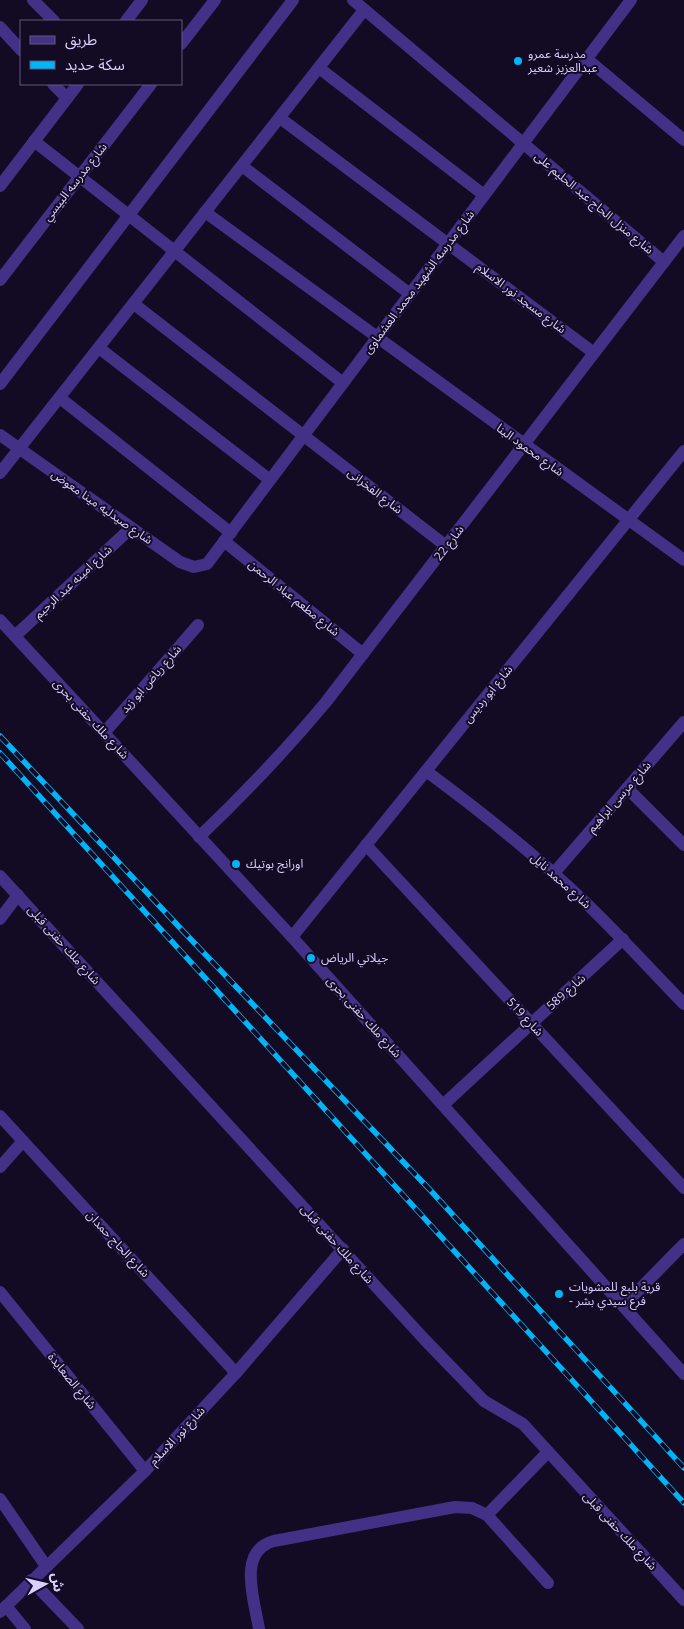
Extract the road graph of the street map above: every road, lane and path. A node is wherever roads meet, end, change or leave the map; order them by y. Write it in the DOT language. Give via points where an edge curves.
graph roads {
  1 [pos="34,0"];
  2 [pos="142,0"];
  3 [pos="215,0"];
  4 [pos="293,0"];
  5 [pos="353,0"];
  6 [pos="632,0"];
  7 [pos="364,10"];
  8 [pos="53,20"];
  9 [pos="127,20"];
  10 [pos="0,27"];
  11 [pos="182,43"];
  12 [pos="20,49"];
  13 [pos="587,59"];
  14 [pos="319,68"];
  15 [pos="55,85"];
  16 [pos="77,85"];
  17 [pos="150,85"];
  18 [pos="67,98"];
  19 [pos="280,118"];
  20 [pos="684,140"];
  21 [pos="34,141"];
  22 [pos="524,144"];
  23 [pos="242,166"];
  24 [pos="79,177"];
  25 [pos="0,186"];
  26 [pos="484,195"];
  27 [pos="206,212"];
  28 [pos="127,215"];
  29 [pos="684,236"];
  30 [pos="448,244"];
  31 [pos="175,252"];
  32 [pos="664,262"];
  33 [pos="0,280"];
  34 [pos="410,294"];
  35 [pos="134,304"];
  36 [pos="376,338"];
  37 [pos="99,348"];
  38 [pos="594,353"];
  39 [pos="0,384"];
  40 [pos="343,384"];
  41 [pos="60,398"];
  42 [pos="0,435"];
  43 [pos="304,436"];
  44 [pos="523,445"];
  45 [pos="20,449"];
  46 [pos="684,451"];
  47 [pos="0,472"];
  48 [pos="270,480"];
  49 [pos="628,521"];
  50 [pos="132,528"];
  51 [pos="228,537"];
  52 [pos="446,546"];
  53 [pos="684,560"];
  54 [pos="207,564"];
  55 [pos="0,620"];
  56 [pos="198,625"];
  57 [pos="15,636"];
  58 [pos="364,654"];
  59 [pos="684,722"];
  60 [pos="104,733"];
  61 [pos="426,771"];
  62 [pos="627,788"];
  63 [pos="199,836"];
  64 [pos="366,845"];
  65 [pos="684,845"];
  66 [pos="554,873"];
  67 [pos="0,876"];
  68 [pos="18,895"];
  69 [pos="0,919"];
  70 [pos="292,937"];
  71 [pos="623,939"];
  72 [pos="684,1004"];
  73 [pos="531,1023"];
  74 [pos="443,1105"];
  75 [pos="0,1116"];
  76 [pos="23,1141"];
  77 [pos="0,1168"];
  78 [pos="684,1188"];
  79 [pos="684,1244"];
  80 [pos="343,1249"];
  81 [pos="0,1292"];
  82 [pos="624,1305"];
  83 [pos="236,1373"];
  84 [pos="684,1374"];
  85 [pos="548,1452"];
  86 [pos="145,1471"];
  87 [pos="0,1499"];
  88 [pos="486,1515"];
  89 [pos="46,1566"];
  90 [pos="31,1580"];
  91 [pos="548,1583"];
  92 [pos="684,1600"];
  93 [pos="3,1609"];
  94 [pos="25,1629"];
  95 [pos="78,1629"];
  96 [pos="259,1629"];
  1 -- 8 [label="street"];
  2 -- 9 [label="street"];
  3 -- 11 [label="street"];
  4 -- 28 [label="street"];
  5 -- 7 [label="street, شارع منزل الحاج عبد الحليم على"];
  6 -- 13 [label="street, شارع مدرسه الشهيد محمد العشماوى"];
  7 -- 14 [label="street"];
  7 -- 22 [label="street, شارع منزل الحاج عبد الحليم على"];
  10 -- 12 [label="street"];
  13 -- 20 [label="street"];
  13 -- 22 [label="street, شارع مدرسه الشهيد محمد العشماوى"];
  14 -- 19 [label="street"];
  14 -- 26 [label="street"];
  15 -- 18 [label="street"];
  16 -- 18 [label="street"];
  17 -- 24 [label="street, شارع مدرسه البيسي"];
  18 -- 21 [label="street"];
  19 -- 23 [label="street"];
  19 -- 30 [label="street, شارع مسجد نور الاسلام"];
  21 -- 24 [label="street"];
  21 -- 25 [label="street"];
  22 -- 26 [label="street, شارع مدرسه الشهيد محمد العشماوى"];
  22 -- 32 [label="street, شارع منزل الحاج عبد الحليم على"];
  23 -- 27 [label="street"];
  23 -- 34 [label="street"];
  24 -- 28 [label="street"];
  24 -- 33 [label="street, شارع مدرسه البيسي"];
  26 -- 30 [label="street, شارع مدرسه الشهيد محمد العشماوى"];
  27 -- 31 [label="street"];
  27 -- 36 [label="street, شارع محمود البنا"];
  28 -- 31 [label="street"];
  28 -- 39 [label="street"];
  29 -- 32 [label="street, شارع 22"];
  30 -- 34 [label="street, شارع مدرسه الشهيد محمد العشماوى"];
  30 -- 38 [label="street, شارع مسجد نور الاسلام"];
  31 -- 35 [label="street"];
  31 -- 40 [label="street"];
  32 -- 38 [label="street, شارع 22"];
  34 -- 36 [label="street, شارع مدرسه الشهيد محمد العشماوى"];
  35 -- 37 [label="street"];
  35 -- 43 [label="street, شارع الفخرانى"];
  36 -- 40 [label="street, شارع مدرسه الشهيد محمد العشماوى"];
  36 -- 44 [label="street, شارع محمود البنا"];
  37 -- 41 [label="street"];
  37 -- 48 [label="street"];
  38 -- 44 [label="street, شارع 22"];
  40 -- 43 [label="street, شارع مدرسه الشهيد محمد العشماوى"];
  41 -- 45 [label="street"];
  41 -- 51 [label="street, شارع مطعم عباد الرحمن"];
  42 -- 45 [label="street, شارع صيدليه مينا معوض"];
  43 -- 48 [label="street, شارع مدرسه الشهيد محمد العشماوى"];
  43 -- 52 [label="street, شارع الفخرانى"];
  44 -- 49 [label="street, شارع محمود البنا"];
  44 -- 52 [label="street, شارع 22"];
  45 -- 47 [label="street"];
  45 -- 50 [label="street, شارع صيدليه مينا معوض"];
  46 -- 49 [label="street, شارع ابو رديس"];
  48 -- 51 [label="street, شارع مدرسه الشهيد محمد العشماوى"];
  49 -- 53 [label="street, شارع محمود البنا"];
  49 -- 61 [label="street, شارع ابو رديس"];
  50 -- 54 [label="street, شارع صيدليه مينا معوض" via="186,566"];
  50 -- 57 [label="street, شارع امينه عبد الرحيم"];
  51 -- 54 [label="street, شارع مدرسه الشهيد محمد العشماوى"];
  51 -- 58 [label="street, شارع مطعم عباد الرحمن"];
  52 -- 58 [label="street, شارع 22"];
  55 -- 57 [label="street, شارع ملك حفنى بحرى"];
  56 -- 60 [label="street, شارع رياض ابو زيد"];
  57 -- 60 [label="street, شارع ملك حفنى بحرى"];
  58 -- 63 [label="street, شارع 22" via="286,750"];
  59 -- 62 [label="street, شارع مرسى ابراهيم"];
  60 -- 63 [label="street, شارع ملك حفنى بحرى"];
  61 -- 64 [label="street, شارع ابو رديس"];
  61 -- 66 [label="street, شارع محمد نايل"];
  62 -- 65 [label="street"];
  62 -- 66 [label="street, شارع مرسى ابراهيم"];
  63 -- 70 [label="street, شارع ملك حفنى بحرى"];
  64 -- 70 [label="street, شارع ابو رديس"];
  64 -- 73 [label="street, شارع 519"];
  66 -- 71 [label="street, شارع محمد نايل"];
  67 -- 68 [label="street, شارع ملك حفنى قبلى"];
  68 -- 69 [label="street"];
  68 -- 80 [label="street, شارع ملك حفنى قبلى"];
  70 -- 74 [label="street, شارع ملك حفنى بحرى"];
  71 -- 72 [label="street, شارع محمد نايل"];
  71 -- 73 [label="street, شارع 589"];
  73 -- 74 [label="street, شارع 589"];
  73 -- 78 [label="street, شارع 519"];
  74 -- 82 [label="street, شارع ملك حفنى بحرى"];
  75 -- 76 [label="street, شارع الحاج حمدان"];
  76 -- 77 [label="street"];
  76 -- 83 [label="street, شارع الحاج حمدان"];
  79 -- 82 [label="street"];
  80 -- 83 [label="street, شارع نور الاسلام"];
  80 -- 85 [label="street, شارع ملك حفنى قبلى" via="484,1401 522,1424"];
  81 -- 86 [label="street, شارع الصعايدة"];
  82 -- 84 [label="street, شارع ملك حفنى بحرى"];
  83 -- 86 [label="street, شارع نور الاسلام"];
  85 -- 88 [label="street"];
  85 -- 92 [label="street, شارع ملك حفنى قبلى"];
  86 -- 89 [label="street, شارع نور الاسلام"];
  87 -- 89 [label="street"];
  88 -- 91 [label="street"];
  88 -- 96 [label="street" via="472,1508 455,1507 268,1543 257,1551 251,1564"];
  89 -- 90 [label="street, شارع نور الاسلام"];
  90 -- 93 [label="street, شارع نور الاسلام"];
  90 -- 95 [label="street"];
  93 -- 94 [label="street"];
}
